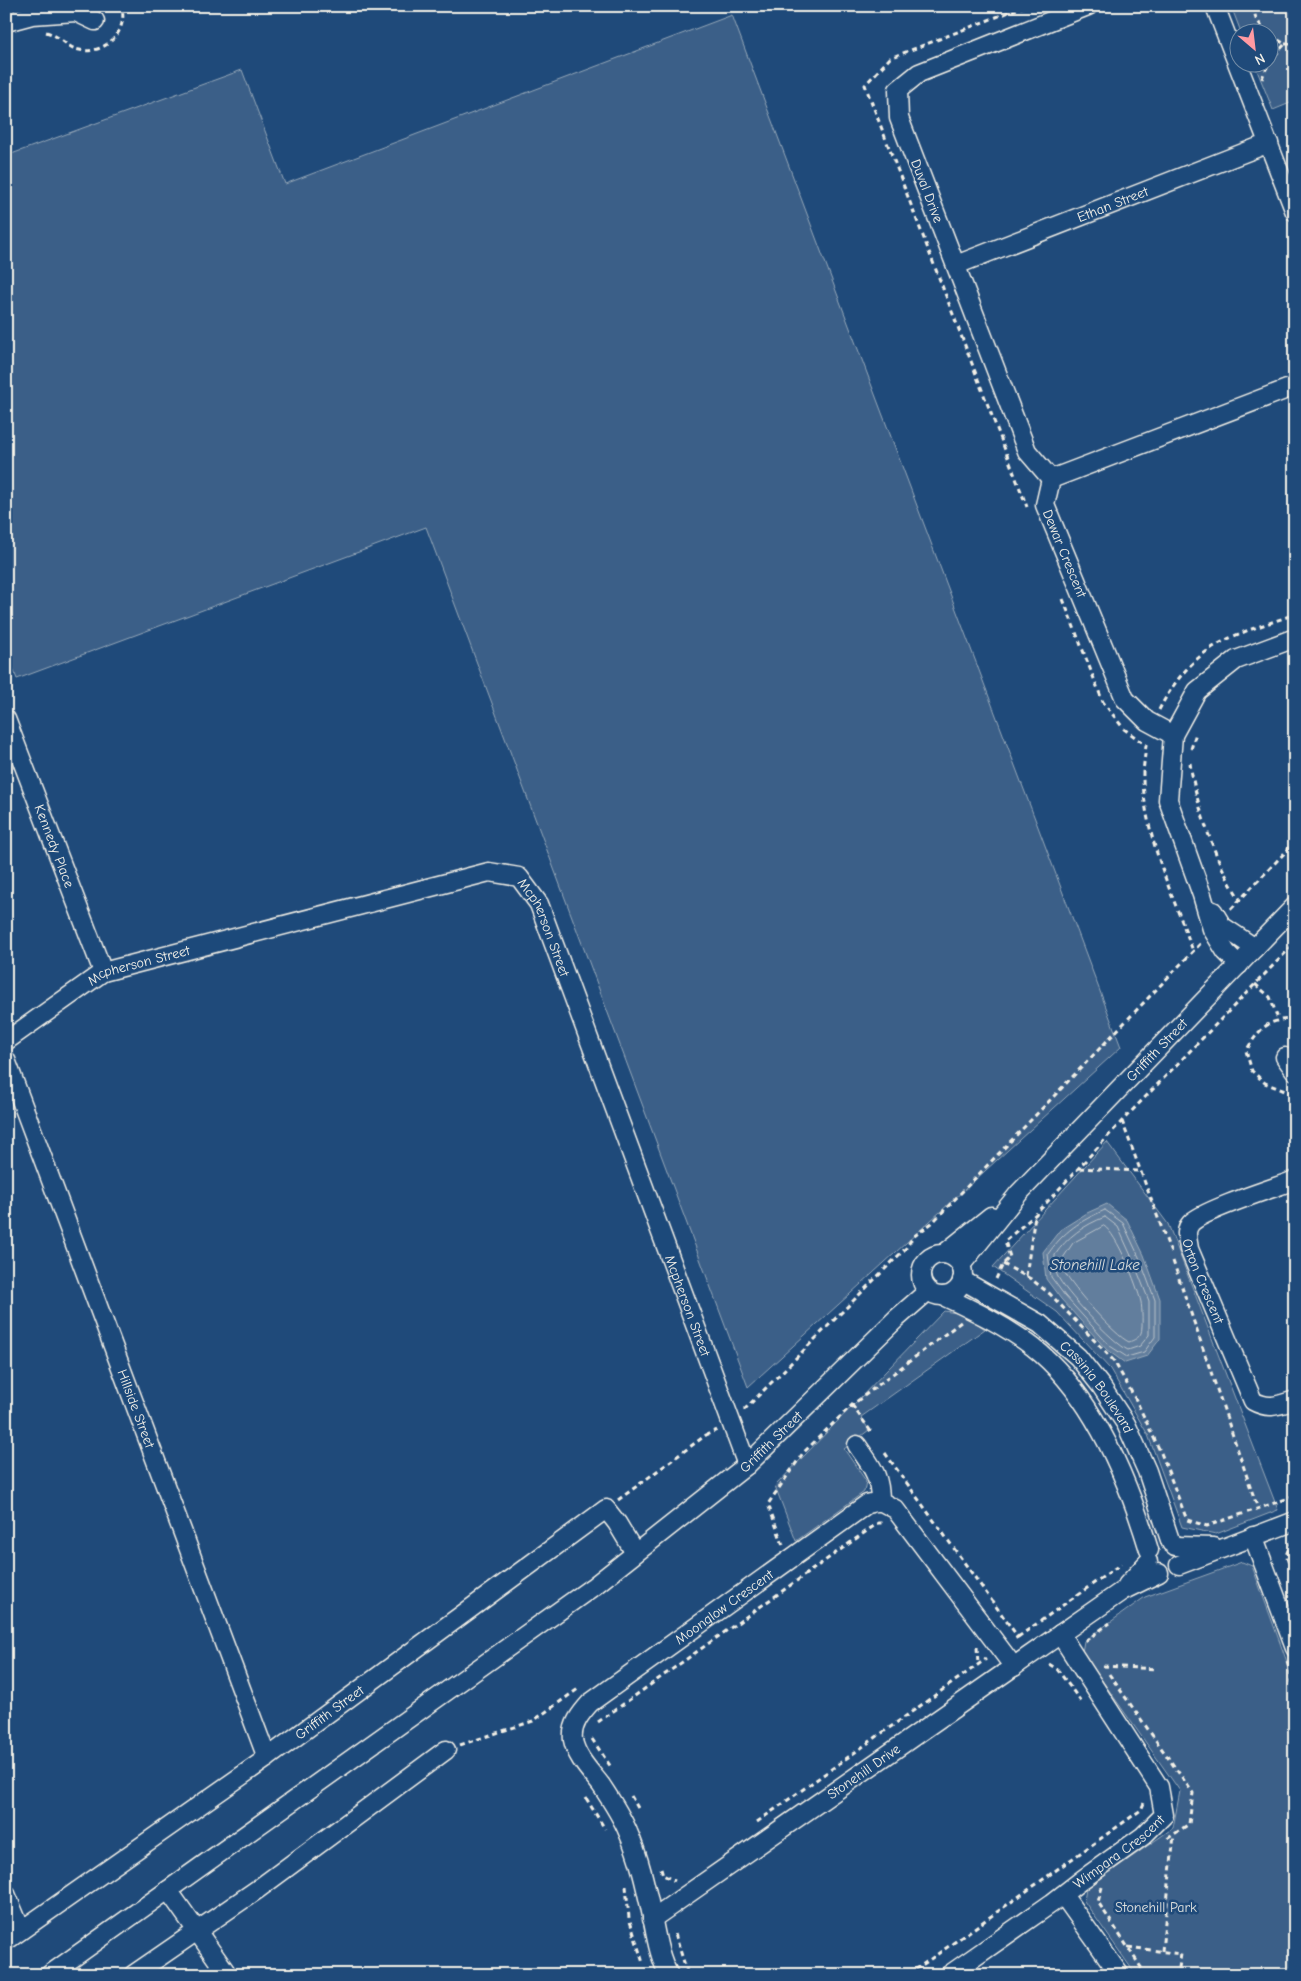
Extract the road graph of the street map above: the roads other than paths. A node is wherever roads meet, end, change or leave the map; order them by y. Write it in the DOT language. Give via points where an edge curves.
graph roads {
  1 [pos="1088,6"];
  2 [pos="1215,6"];
  3 [pos="95,21"];
  4 [pos="6,22"];
  5 [pos="1269,143"];
  6 [pos="1295,212"];
  7 [pos="956,265"];
  8 [pos="1295,386"];
  9 [pos="1051,479"];
  10 [pos="1295,638"];
  11 [pos="6,719"];
  12 [pos="1173,735"];
  13 [pos="1295,906"];
  14 [pos="1216,926"];
  15 [pos="1255,948"];
  16 [pos="1239,965"];
  17 [pos="103,972"];
  18 [pos="6,1041"];
  19 [pos="6,1060"];
  20 [pos="1295,1180"];
  21 [pos="1019,1193"];
  22 [pos="945,1254"];
  23 [pos="962,1272"];
  24 [pos="931,1290"];
  25 [pos="1295,1400"];
  26 [pos="857,1446"];
  27 [pos="747,1465"];
  28 [pos="880,1501"];
  29 [pos="1295,1521"];
  30 [pos="1253,1536"];
  31 [pos="1173,1544"];
  32 [pos="1222,1547"];
  33 [pos="635,1553"];
  34 [pos="1152,1562"];
  35 [pos="1179,1565"];
  36 [pos="1060,1634"];
  37 [pos="1289,1651"];
  38 [pos="1014,1667"];
  39 [pos="446,1750"];
  40 [pos="267,1758"];
  41 [pos="168,1890"];
  42 [pos="6,1894"];
  43 [pos="1064,1895"];
  44 [pos="652,1920"];
  45 [pos="21,1930"];
  46 [pos="197,1931"];
  47 [pos="6,1941"];
  48 [pos="49,1975"];
  49 [pos="133,1975"];
  50 [pos="228,1975"];
  51 [pos="669,1975"];
  52 [pos="949,1975"];
  53 [pos="1120,1975"];
  1 -- 7 [label="street, Duval Drive" via="919,73 898,90 900,118"];
  2 -- 5 [label="street"];
  3 -- 4 [label="street" via="76,12 32,15"];
  5 -- 6 [label="street"];
  5 -- 7 [label="street, Ethan Street"];
  7 -- 9 [label="street, Duval Drive" via="1026,451"];
  8 -- 9 [label="street"];
  9 -- 12 [label="street, Dewar Crescent" via="1045,505 1125,699 1147,721"];
  10 -- 12 [label="street" via="1236,660 1197,691"];
  11 -- 17 [label="street, Kennedy Place"];
  12 -- 14 [label="street" via="1168,800"];
  13 -- 15 [label="street, Griffith Street"];
  14 -- 15 [label="street" via="1222,926"];
  14 -- 16 [label="street" via="1226,952"];
  15 -- 16 [label="street, Griffith Street"];
  16 -- 21 [label="street, Griffith Street"];
  17 -- 18 [label="street, Mcpherson Street"];
  17 -- 27 [label="street, Mcpherson Street" via="489,872 519,877 540,904"];
  19 -- 40 [label="street, Hillside Street"];
  20 -- 25 [label="street, Orton Crescent" via="1206,1214 1190,1225 1186,1234 1189,1249 1253,1401 1272,1408"];
  21 -- 22 [label="street, Griffith Street"];
  21 -- 23 [label="street, Griffith Street"];
  22 -- 23 [label="street" via="954,1257"];
  22 -- 24 [label="street" via="925,1261 921,1269"];
  23 -- 24 [label="street" via="956,1291"];
  23 -- 31 [label="street, Cassinia Boulevard" via="989,1294 1040,1324 1078,1357 1101,1386 1126,1424 1147,1470"];
  24 -- 27 [label="street, Griffith Street" via="896,1319"];
  24 -- 34 [label="street, Cassinia Boulevard" via="974,1311 1033,1347 1069,1382 1092,1416 1116,1463 1142,1524"];
  26 -- 28 [label="street" via="876,1474"];
  27 -- 33 [label="street, Griffith Street"];
  28 -- 38 [label="street" via="895,1509"];
  28 -- 44 [label="street, Moonglow Crescent" via="867,1504 590,1703 580,1715 573,1740 579,1756 628,1831 644,1878"];
  29 -- 30 [label="street"];
  30 -- 32 [label="street"];
  30 -- 37 [label="street"];
  31 -- 32 [label="street"];
  31 -- 34 [label="street" via="1159,1542"];
  31 -- 35 [label="street" via="1180,1554"];
  32 -- 35 [label="street"];
  33 -- 40 [label="street, Griffith Street" via="606,1509"];
  33 -- 41 [label="street, Griffith Street" via="594,1586"];
  34 -- 35 [label="street" via="1170,1573"];
  34 -- 36 [label="street, Stonehill Drive" via="1122,1592"];
  36 -- 38 [label="street, Stonehill Drive"];
  36 -- 43 [label="street, Wimpara Crescent" via="1159,1788 1164,1815 1143,1836"];
  38 -- 44 [label="street, Stonehill Drive"];
  39 -- 46 [label="street"];
  40 -- 45 [label="street, Griffith Street"];
  41 -- 46 [label="street"];
  41 -- 48 [label="street, Griffith Street"];
  42 -- 45 [label="street"];
  43 -- 52 [label="street, Wimpara Crescent"];
  43 -- 53 [label="street"];
  44 -- 51 [label="street"];
  45 -- 47 [label="street, Griffith Street"];
  46 -- 49 [label="street"];
  46 -- 50 [label="street"];
}
